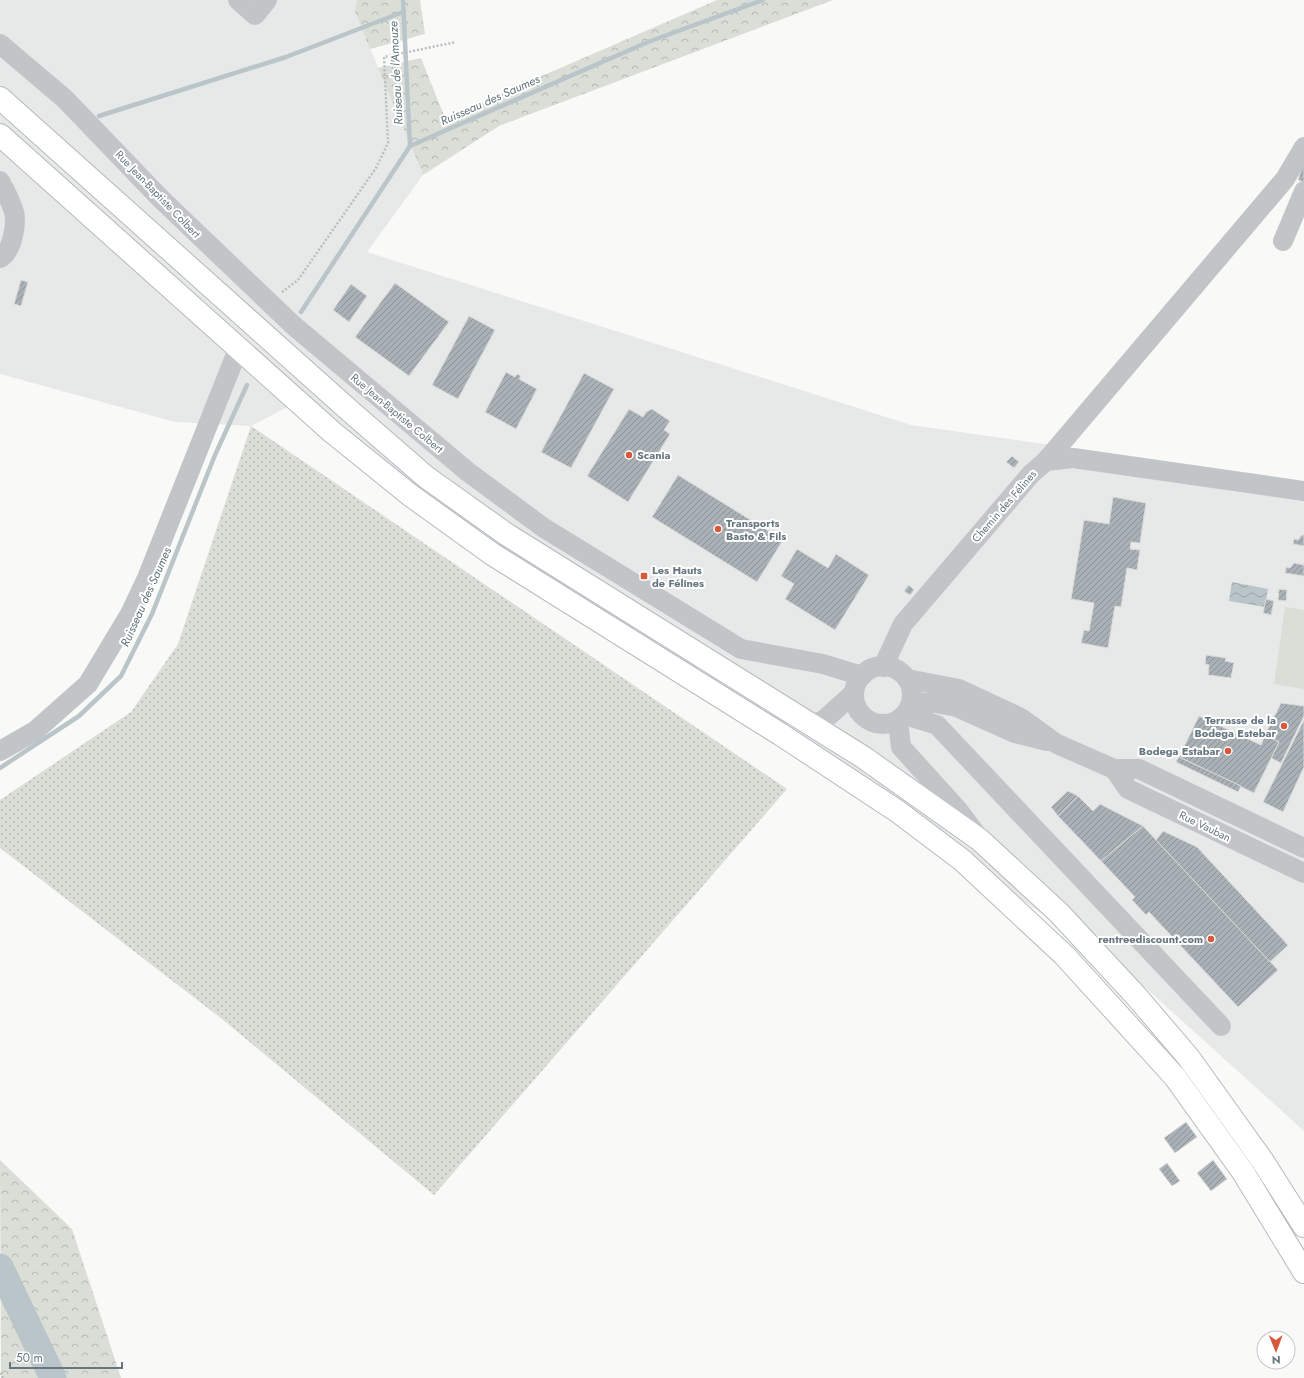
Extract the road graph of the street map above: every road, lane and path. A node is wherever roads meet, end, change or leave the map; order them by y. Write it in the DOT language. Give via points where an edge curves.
graph roads {
  1 [pos="238,0"];
  2 [pos="267,0"];
  3 [pos="456,42"];
  4 [pos="0,44"];
  5 [pos="0,98"];
  6 [pos="0,135"];
  7 [pos="1304,147"];
  8 [pos="1285,179"];
  9 [pos="0,181"];
  10 [pos="1304,190"];
  11 [pos="1283,241"];
  12 [pos="0,258"];
  13 [pos="269,303"];
  14 [pos="240,349"];
  15 [pos="1046,461"];
  16 [pos="1304,491"];
  17 [pos="884,667"];
  18 [pos="907,679"];
  19 [pos="858,684"];
  20 [pos="905,713"];
  21 [pos="810,725"];
  22 [pos="1057,744"];
  23 [pos="0,751"];
  24 [pos="1114,769"];
  25 [pos="980,840"];
  26 [pos="1304,848"];
  27 [pos="1304,873"];
  28 [pos="1221,1026"];
  29 [pos="1304,1226"];
  30 [pos="1304,1272"];
  31 [pos="0,1373"];
  32 [pos="3,1378"];
  1 -- 2 [label="street" via="255,15"];
  3 -- 13 [label="path" via="384,57 388,143 376,168 298,280"];
  4 -- 13 [label="street, Rue Jean-Baptiste Colbert" via="65,99 161,199"];
  5 -- 21 [label="main road" via="344,406 426,476 506,534"];
  6 -- 14 [label="main road"];
  7 -- 8 [label="street"];
  8 -- 10 [label="street"];
  8 -- 15 [label="street"];
  9 -- 12 [label="street" via="14,213 13,240"];
  10 -- 11 [label="street"];
  13 -- 19 [label="street, Rue Jean-Baptiste Colbert" via="468,472 544,528 741,649 823,664"];
  14 -- 23 [label="street" via="130,614 88,684 35,731"];
  14 -- 30 [label="main road" via="332,432 410,495 492,554 780,734 897,811 962,860 1064,955 1175,1077 1243,1172"];
  15 -- 16 [label="street, Chemin des Félines" via="1073,458"];
  15 -- 17 [label="street, Chemin des Félines" via="1031,474 903,624"];
  17 -- 18 [label="street" via="897,670"];
  17 -- 19 [label="street" via="872,669"];
  18 -- 20 [label="street" via="912,690"];
  18 -- 22 [label="street, Rue Vauban" via="959,689 1021,718"];
  19 -- 20 [label="street" via="857,710 870,722 890,724"];
  19 -- 21 [label="street" via="824,720"];
  20 -- 22 [label="street, Rue Vauban" via="935,703 957,707 1015,733"];
  20 -- 25 [label="street" via="901,747 958,810"];
  20 -- 28 [label="street" via="937,725"];
  21 -- 25 [label="main road" via="863,757"];
  22 -- 24 [label="street, Rue Vauban"];
  24 -- 26 [label="street, Rue Vauban" via="1139,769"];
  24 -- 27 [label="street, Rue Vauban" via="1128,789"];
  25 -- 29 [label="main road" via="1059,913 1185,1052 1262,1160"];
  31 -- 32 [label="path"];
}
